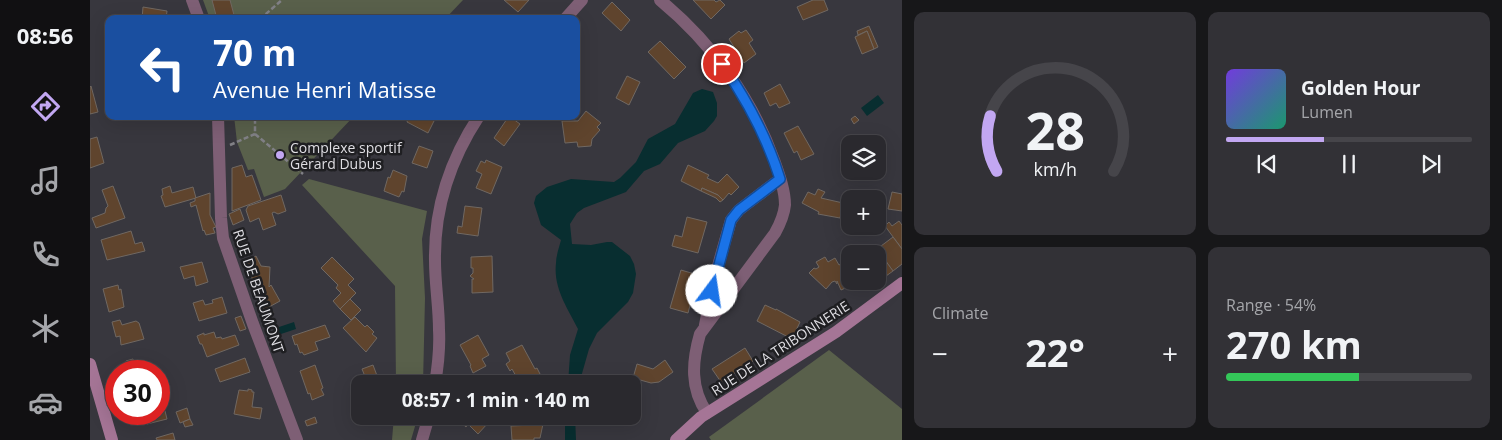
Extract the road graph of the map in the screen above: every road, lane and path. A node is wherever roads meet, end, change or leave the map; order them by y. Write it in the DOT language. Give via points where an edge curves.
graph roads {
  1 [pos="192,0"];
  2 [pos="282,0"];
  3 [pos="582,0"];
  4 [pos="660,0"];
  5 [pos="198,15"];
  6 [pos="265,15"];
  7 [pos="569,15"];
  8 [pos="218,120"];
  9 [pos="255,120"];
  10 [pos="477,120"];
  11 [pos="255,134"];
  12 [pos="220,150"];
  13 [pos="303,174"];
  14 [pos="780,179"];
  15 [pos="902,283"];
  16 [pos="704,328"];
  17 [pos="90,364"];
  18 [pos="436,375"];
  19 [pos="708,413"];
  20 [pos="426,425"];
  21 [pos="112,440"];
  22 [pos="297,440"];
  23 [pos="422,440"];
  24 [pos="676,440"];
  1 -- 5 [label="street"];
  2 -- 6 [label="path"];
  3 -- 7 [label="street"];
  4 -- 14 [label="street" via="690,27 730,75 759,125"];
  8 -- 12 [label="street, RUE DE BEAUMONT"];
  9 -- 11 [label="path"];
  10 -- 18 [label="street" via="452,166 439,206 435,253 439,330"];
  11 -- 12 [label="path"];
  11 -- 13 [label="path"];
  12 -- 22 [label="street, RUE DE BEAUMONT" via="220,210 224,238"];
  14 -- 16 [label="street" via="785,204 780,225"];
  14 -- 16 [label="street" via="739,210 731,220"];
  15 -- 19 [label="street, RUE DE LA TRIBONNERIE" via="836,332"];
  16 -- 19 [label="street" via="695,350 694,368 699,400"];
  17 -- 21 [label="street"];
  19 -- 24 [label="street, RUE DE LA TRIBONNERIE"];
  20 -- 23 [label="street"];
}
